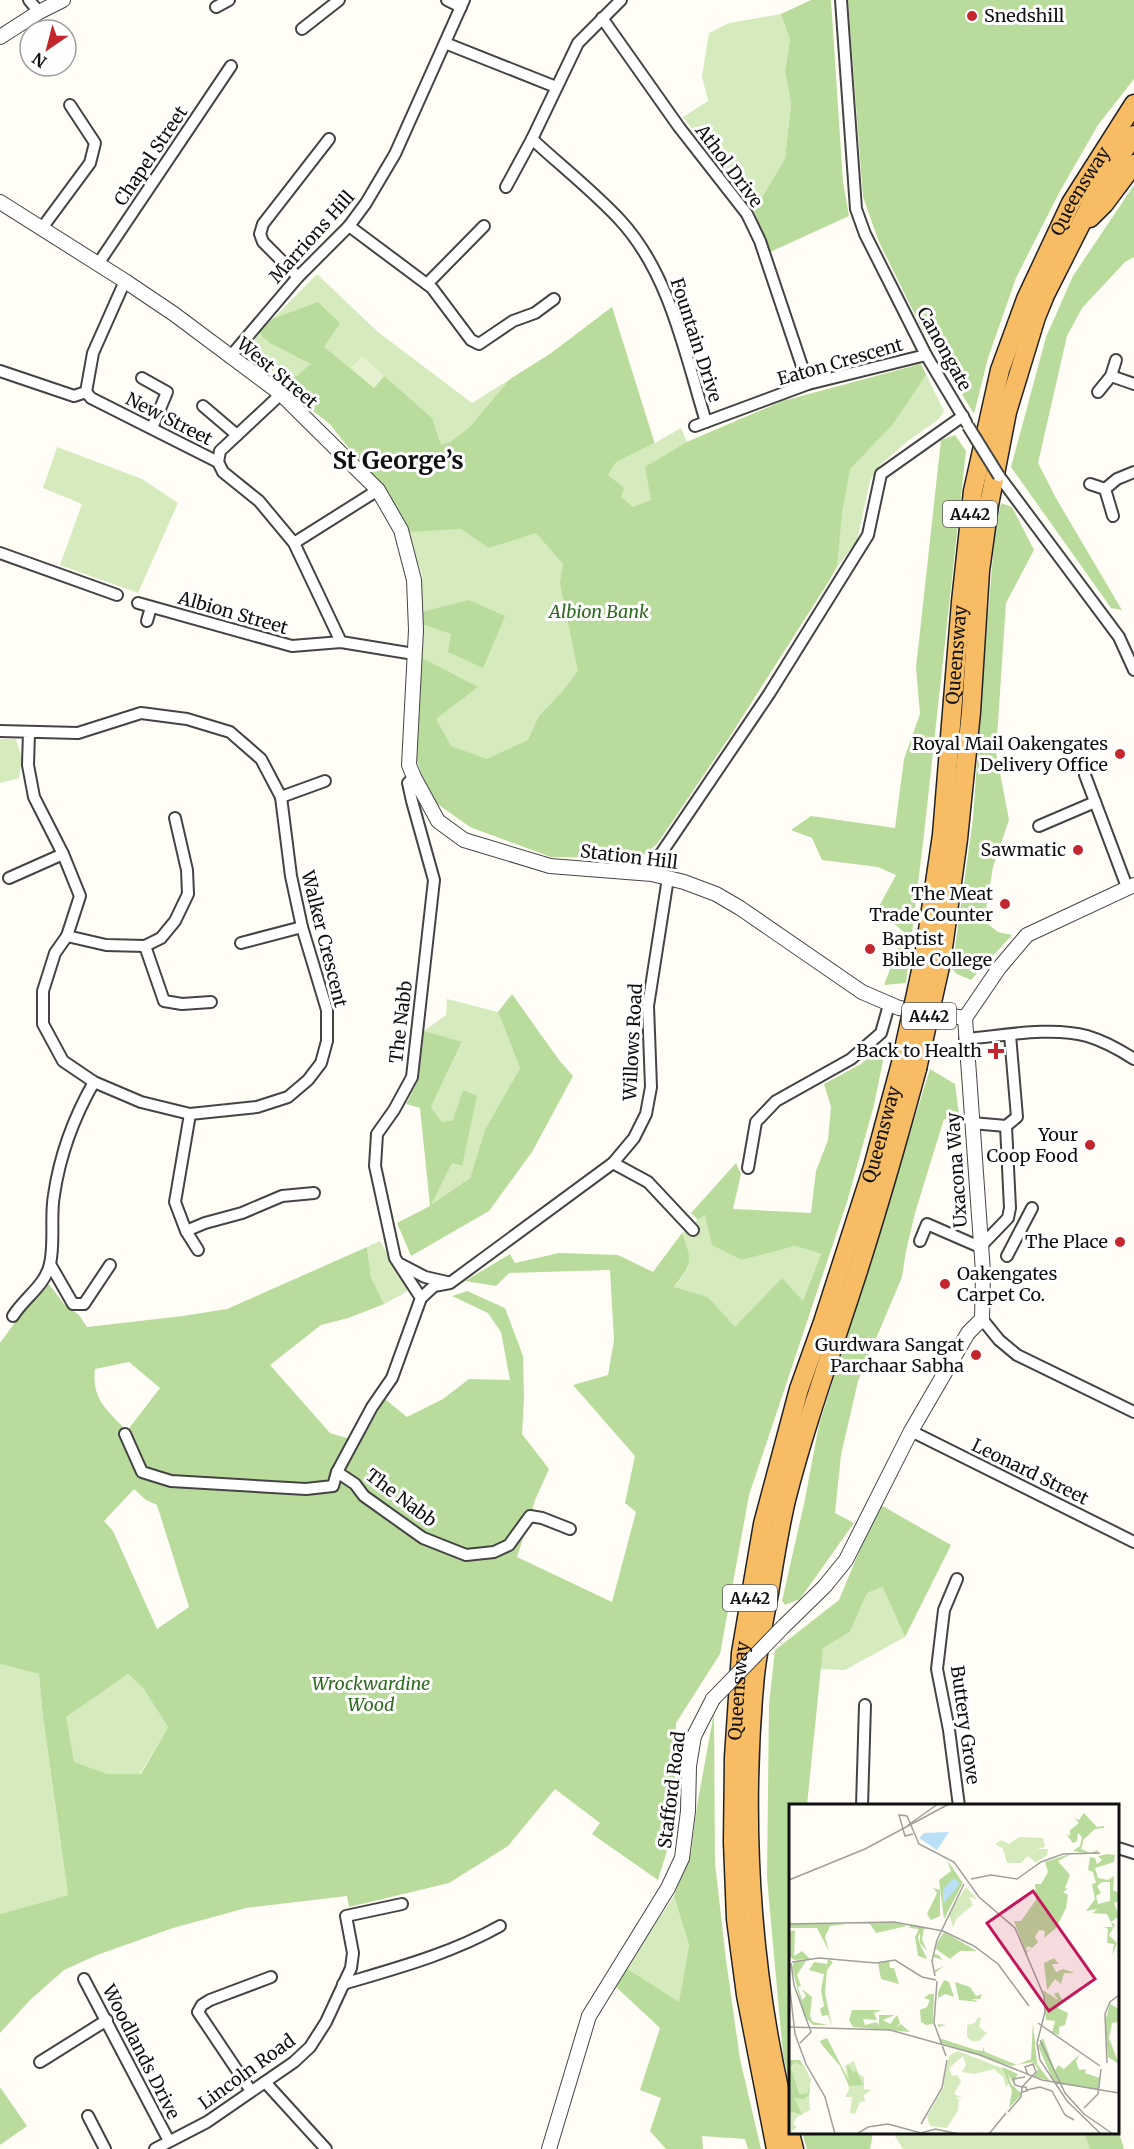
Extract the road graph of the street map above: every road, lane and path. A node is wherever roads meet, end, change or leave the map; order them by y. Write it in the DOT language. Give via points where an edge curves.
graph roads {
  1 [pos="29,0"];
  2 [pos="63,0"];
  3 [pos="229,0"];
  4 [pos="339,0"];
  5 [pos="447,0"];
  6 [pos="621,0"];
  7 [pos="841,0"];
  8 [pos="462,3"];
  9 [pos="216,7"];
  10 [pos="39,12"];
  11 [pos="602,18"];
  12 [pos="302,29"];
  13 [pos="0,37"];
  14 [pos="445,43"];
  15 [pos="231,66"];
  16 [pos="556,87"];
  17 [pos="1134,104"];
  18 [pos="70,105"];
  19 [pos="1134,135"];
  20 [pos="329,139"];
  21 [pos="532,139"];
  22 [pos="1134,164"];
  23 [pos="506,187"];
  24 [pos="0,202"];
  25 [pos="349,226"];
  26 [pos="484,226"];
  27 [pos="42,228"];
  28 [pos="1075,234"];
  29 [pos="98,264"];
  30 [pos="298,277"];
  31 [pos="125,281"];
  32 [pos="427,284"];
  33 [pos="554,299"];
  34 [pos="926,355"];
  35 [pos="230,357"];
  36 [pos="1116,360"];
  37 [pos="0,371"];
  38 [pos="1111,376"];
  39 [pos="142,378"];
  40 [pos="808,384"];
  41 [pos="1134,384"];
  42 [pos="86,392"];
  43 [pos="1098,392"];
  44 [pos="281,394"];
  45 [pos="203,406"];
  46 [pos="965,421"];
  47 [pos="701,424"];
  48 [pos="152,428"];
  49 [pos="237,435"];
  50 [pos="218,462"];
  51 [pos="1134,472"];
  52 [pos="1090,484"];
  53 [pos="1105,489"];
  54 [pos="378,490"];
  55 [pos="1113,516"];
  56 [pos="294,543"];
  57 [pos="0,553"];
  58 [pos="117,594"];
  59 [pos="138,603"];
  60 [pos="151,607"];
  61 [pos="147,621"];
  62 [pos="340,642"];
  63 [pos="414,654"];
  64 [pos="1134,670"];
  65 [pos="0,731"];
  66 [pos="29,732"];
  67 [pos="1085,775"];
  68 [pos="414,777"];
  69 [pos="325,781"];
  70 [pos="281,797"];
  71 [pos="1095,802"];
  72 [pos="175,818"];
  73 [pos="1039,826"];
  74 [pos="63,854"];
  75 [pos="652,874"];
  76 [pos="9,878"];
  77 [pos="668,878"];
  78 [pos="1131,886"];
  79 [pos="302,927"];
  80 [pos="67,936"];
  81 [pos="241,943"];
  82 [pos="145,946"];
  83 [pos="932,960"];
  84 [pos="211,1002"];
  85 [pos="889,1005"];
  86 [pos="965,1018"];
  87 [pos="1010,1035"];
  88 [pos="965,1039"];
  89 [pos="1134,1059"];
  90 [pos="909,1066"];
  91 [pos="94,1082"];
  92 [pos="190,1114"];
  93 [pos="972,1123"];
  94 [pos="1006,1126"];
  95 [pos="613,1163"];
  96 [pos="747,1168"];
  97 [pos="314,1193"];
  98 [pos="1032,1208"];
  99 [pos="1008,1218"];
  100 [pos="1022,1228"];
  101 [pos="693,1230"];
  102 [pos="186,1231"];
  103 [pos="920,1241"];
  104 [pos="980,1247"];
  105 [pos="198,1250"];
  106 [pos="1007,1256"];
  107 [pos="50,1264"];
  108 [pos="400,1264"];
  109 [pos="110,1266"];
  110 [pos="450,1283"];
  111 [pos="421,1298"];
  112 [pos="13,1316"];
  113 [pos="982,1318"];
  114 [pos="1134,1412"];
  115 [pos="911,1431"];
  116 [pos="125,1434"];
  117 [pos="337,1472"];
  118 [pos="570,1529"];
  119 [pos="1134,1542"];
  120 [pos="957,1579"];
  121 [pos="865,1706"];
  122 [pos="862,1804"];
  123 [pos="959,1804"];
  124 [pos="1119,1848"];
  125 [pos="1134,1853"];
  126 [pos="402,1904"];
  127 [pos="495,1933"];
  128 [pos="271,1977"];
  129 [pos="84,1978"];
  130 [pos="343,1984"];
  131 [pos="107,2020"];
  132 [pos="40,2062"];
  133 [pos="265,2082"];
  134 [pos="251,2091"];
  135 [pos="88,2116"];
  136 [pos="789,2130"];
  137 [pos="790,2134"];
  138 [pos="169,2142"];
  139 [pos="105,2149"];
  140 [pos="155,2149"];
  141 [pos="326,2149"];
  142 [pos="549,2149"];
  143 [pos="776,2149"];
  144 [pos="794,2149"];
  1 -- 10 [label="street"];
  2 -- 10 [label="street"];
  3 -- 9 [label="street"];
  4 -- 12 [label="street"];
  5 -- 8 [label="street"];
  6 -- 11 [label="street"];
  7 -- 34 [label="street, Canongate" via="856,209"];
  8 -- 14 [label="street, Marrions Hill"];
  10 -- 13 [label="street"];
  11 -- 16 [label="street" via="578,43"];
  11 -- 40 [label="street, Athol Drive" via="747,214 760,241"];
  14 -- 16 [label="street"];
  14 -- 25 [label="street, Marrions Hill" via="395,154"];
  15 -- 29 [label="street, Chapel Street"];
  16 -- 21 [label="street"];
  17 -- 83 [label="highway, Queensway / A442" via="1071,203 1026,299 1000,370 973,491"];
  18 -- 27 [label="street" via="95,143 94,150 90,163"];
  19 -- 28 [label="highway, Queensway / A442"];
  20 -- 30 [label="street" via="263,224 260,234 263,242"];
  21 -- 23 [label="street"];
  21 -- 47 [label="street, Fountain Drive" via="621,221 656,272 682,343"];
  22 -- 28 [label="highway, A442"];
  24 -- 27 [label="street, West Street"];
  25 -- 30 [label="street, Marrions Hill"];
  25 -- 32 [label="street"];
  26 -- 32 [label="street"];
  27 -- 29 [label="street, West Street"];
  28 -- 83 [label="highway, Queensway / A442" via="1036,317 1006,412 980,571 958,839"];
  29 -- 31 [label="street, West Street"];
  30 -- 35 [label="street, Marrions Hill"];
  31 -- 35 [label="street, West Street"];
  31 -- 42 [label="street" via="93,353"];
  32 -- 33 [label="street" via="471,340 479,344"];
  34 -- 40 [label="street, Eaton Crescent"];
  34 -- 46 [label="street, Canongate"];
  35 -- 44 [label="street, West Street"];
  36 -- 38 [label="street"];
  37 -- 42 [label="street, New Street" via="74,396"];
  38 -- 41 [label="street"];
  38 -- 43 [label="street"];
  39 -- 48 [label="street" via="167,392"];
  40 -- 47 [label="street, Eaton Crescent"];
  42 -- 48 [label="street, New Street"];
  44 -- 49 [label="street"];
  44 -- 54 [label="street, West Street"];
  45 -- 49 [label="street"];
  46 -- 64 [label="street, Canongate, bridge" via="999,476 1119,637"];
  46 -- 75 [label="street" via="881,474 868,536 710,784 656,861"];
  48 -- 50 [label="street, New Street"];
  49 -- 50 [label="street" via="220,451"];
  50 -- 56 [label="street, New Street" via="223,471 259,501"];
  51 -- 53 [label="street"];
  52 -- 53 [label="street"];
  53 -- 55 [label="street"];
  54 -- 56 [label="street"];
  54 -- 63 [label="street, West Street" via="401,530 414,580"];
  56 -- 62 [label="street, New Street"];
  57 -- 58 [label="street"];
  59 -- 60 [label="street, Albion Street"];
  60 -- 61 [label="street, Albion Street"];
  60 -- 62 [label="street, Albion Street" via="292,646"];
  62 -- 63 [label="street, Albion Street"];
  63 -- 68 [label="street, Station Hill" via="409,765"];
  65 -- 66 [label="street, Walker Crescent"];
  66 -- 70 [label="street, Walker Crescent" via="78,733 141,713 187,719 230,732 261,759"];
  66 -- 74 [label="street, Walker Crescent" via="28,765 34,797"];
  67 -- 71 [label="street"];
  68 -- 75 [label="street, Station Hill" via="438,821 464,840 549,866"];
  68 -- 108 [label="street, The Nabb" via="408,783 411,801 434,880 412,1077 377,1134 375,1166 395,1258"];
  69 -- 70 [label="street"];
  70 -- 79 [label="street, Walker Crescent"];
  71 -- 73 [label="street"];
  71 -- 78 [label="street"];
  72 -- 82 [label="street" via="187,870 188,894 175,921 161,938"];
  74 -- 76 [label="street"];
  74 -- 80 [label="street, Walker Crescent" via="81,896"];
  75 -- 77 [label="street, Station Hill"];
  77 -- 85 [label="street, Station Hill" via="716,894 837,976"];
  77 -- 95 [label="street, Willows Road" via="648,1006 651,1087 646,1114 634,1138"];
  78 -- 86 [label="street" via="1027,935"];
  79 -- 81 [label="street"];
  79 -- 92 [label="street, Walker Crescent" via="327,1010 327,1041 321,1063 288,1097 257,1107"];
  80 -- 82 [label="street" via="106,945"];
  80 -- 91 [label="street, Walker Crescent" via="55,953 43,991 43,1024 63,1060"];
  82 -- 84 [label="street" via="164,1001"];
  83 -- 90 [label="highway, Queensway / A442, bridge"];
  85 -- 86 [label="street, Station Hill"];
  85 -- 96 [label="street" via="881,1033 859,1053 776,1101 756,1122"];
  86 -- 88 [label="street, Uxacona Way"];
  87 -- 88 [label="street"];
  87 -- 89 [label="street" via="1056,1032 1086,1036"];
  87 -- 94 [label="street" via="1017,1117"];
  88 -- 93 [label="street, Uxacona Way"];
  90 -- 136 [label="highway, Queensway / A442" via="889,1172 786,1501 756,1673 750,1762 754,1922 764,2004"];
  90 -- 143 [label="highway, Queensway / A442" via="799,1389 763,1524 741,1653 734,1757 736,1919 746,1995"];
  91 -- 92 [label="street, Walker Crescent" via="141,1102"];
  91 -- 107 [label="street" via="77,1111 63,1156 54,1195"];
  92 -- 102 [label="street" via="175,1202"];
  93 -- 94 [label="street"];
  93 -- 104 [label="street, Uxacona Way"];
  94 -- 99 [label="street"];
  95 -- 101 [label="street" via="648,1182"];
  95 -- 110 [label="street, Willows Road"];
  97 -- 102 [label="street" via="282,1196"];
  98 -- 100 [label="street"];
  99 -- 100 [label="street"];
  99 -- 104 [label="street"];
  100 -- 106 [label="street"];
  102 -- 105 [label="street"];
  103 -- 104 [label="street" via="927,1224"];
  104 -- 113 [label="street, Uxacona Way"];
  107 -- 109 [label="street" via="73,1304 84,1304"];
  107 -- 112 [label="street" via="44,1279"];
  108 -- 110 [label="street" via="425,1277"];
  108 -- 111 [label="street, The Nabb"];
  110 -- 111 [label="street" via="434,1286"];
  111 -- 117 [label="street, The Nabb" via="392,1378"];
  113 -- 114 [label="street" via="1017,1355"];
  113 -- 115 [label="street, Stafford Road" via="968,1333"];
  115 -- 119 [label="street, Leonard Street"];
  115 -- 142 [label="street, Stafford Road, bridge" via="846,1560 713,1699 694,1736 682,1858 668,1888 589,2016"];
  116 -- 117 [label="street, The Nabb" via="142,1472 171,1481 306,1489 333,1486"];
  117 -- 118 [label="street, The Nabb" via="423,1538 466,1555 494,1552 509,1545 530,1516"];
  120 -- 123 [label="street, Buttery Grove" via="944,1610 937,1669"];
  121 -- 122 [label="street"];
  124 -- 125 [label="street"];
  126 -- 130 [label="street, Lincoln Road" via="346,1916 353,1953"];
  127 -- 130 [label="street" via="436,1956"];
  128 -- 134 [label="street" via="210,2000 198,2012"];
  129 -- 131 [label="street, Woodlands Drive"];
  130 -- 133 [label="street, Lincoln Road" via="310,2047"];
  131 -- 132 [label="street"];
  131 -- 138 [label="street, Woodlands Drive"];
  133 -- 134 [label="street, Lincoln Road"];
  133 -- 141 [label="street"];
  134 -- 138 [label="street, Lincoln Road" via="207,2122"];
  135 -- 139 [label="street"];
  137 -- 144 [label="highway, Queensway / A442"];
  138 -- 140 [label="street, Lincoln Road"];
}
